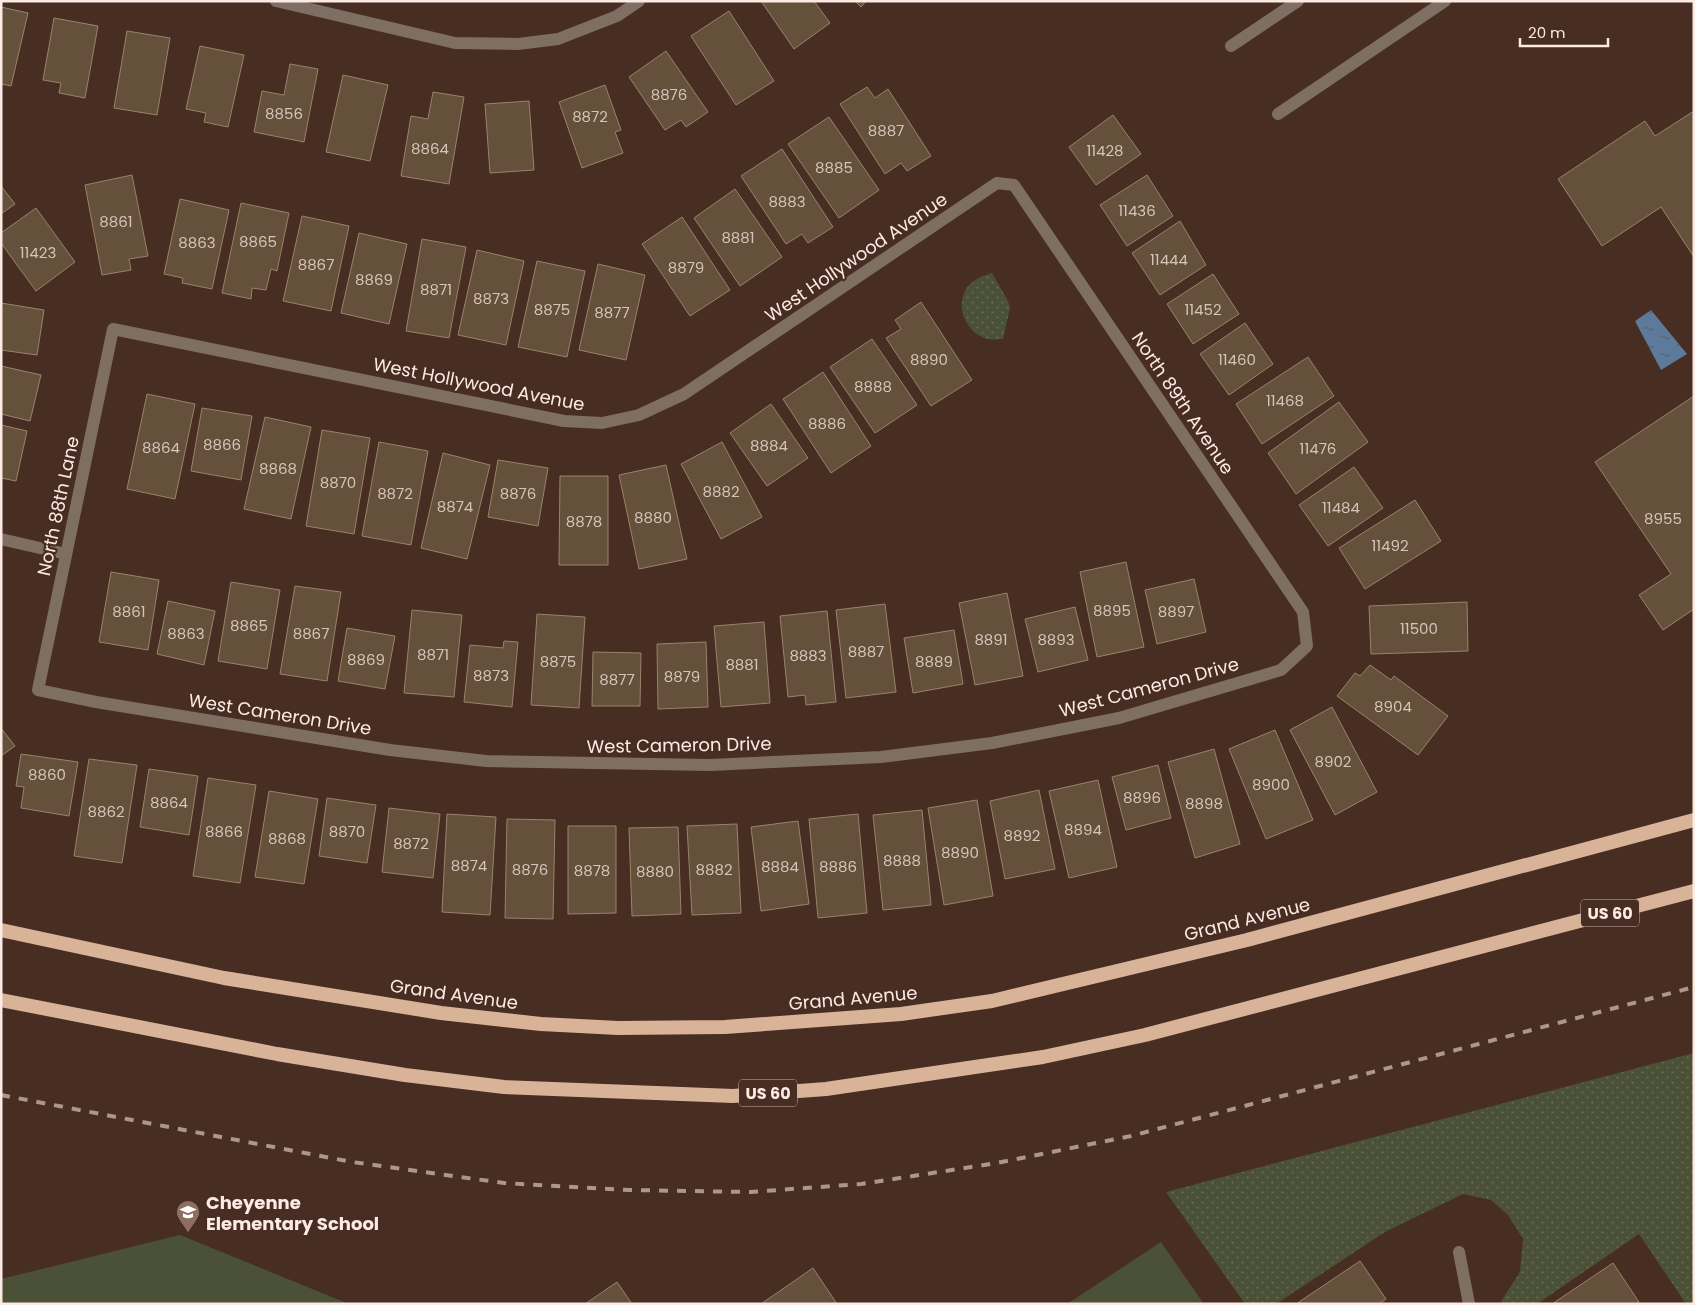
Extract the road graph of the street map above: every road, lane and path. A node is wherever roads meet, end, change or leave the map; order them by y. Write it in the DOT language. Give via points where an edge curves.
graph roads {
  1 [pos="276,1"];
  2 [pos="639,1"];
  3 [pos="1298,1"];
  4 [pos="1445,1"];
  5 [pos="1231,46"];
  6 [pos="1278,114"];
  7 [pos="1014,185"];
  8 [pos="113,329"];
  9 [pos="1,539"];
  10 [pos="66,554"];
  11 [pos="1307,646"];
  12 [pos="38,690"];
  13 [pos="1694,820"];
  14 [pos="1694,891"];
  15 [pos="1,930"];
  16 [pos="1,1000"];
  17 [pos="1459,1252"];
  18 [pos="1469,1304"];
  1 -- 2 [label="street" via="455,43 518,44 558,39 617,16"];
  3 -- 5 [label="street"];
  4 -- 6 [label="street"];
  7 -- 8 [label="street, West Hollywood Avenue" via="997,184 684,394 639,415 602,423 564,422"];
  7 -- 11 [label="street, North 89th Avenue" via="1303,612"];
  8 -- 10 [label="street, North 88th Lane"];
  9 -- 10 [label="street"];
  10 -- 12 [label="street, North 88th Lane"];
  11 -- 12 [label="street, West Cameron Drive" via="1281,670 1119,718 1002,741 881,757 710,765 486,761 390,750"];
  13 -- 15 [label="highway, Grand Avenue" via="1247,940 992,1001 901,1014 725,1026 618,1028 541,1024 441,1013 224,978"];
  14 -- 16 [label="highway, US 60" via="1145,1035 1043,1057 826,1089 733,1096 504,1087 406,1075 278,1054"];
  17 -- 18 [label="street"];
}
